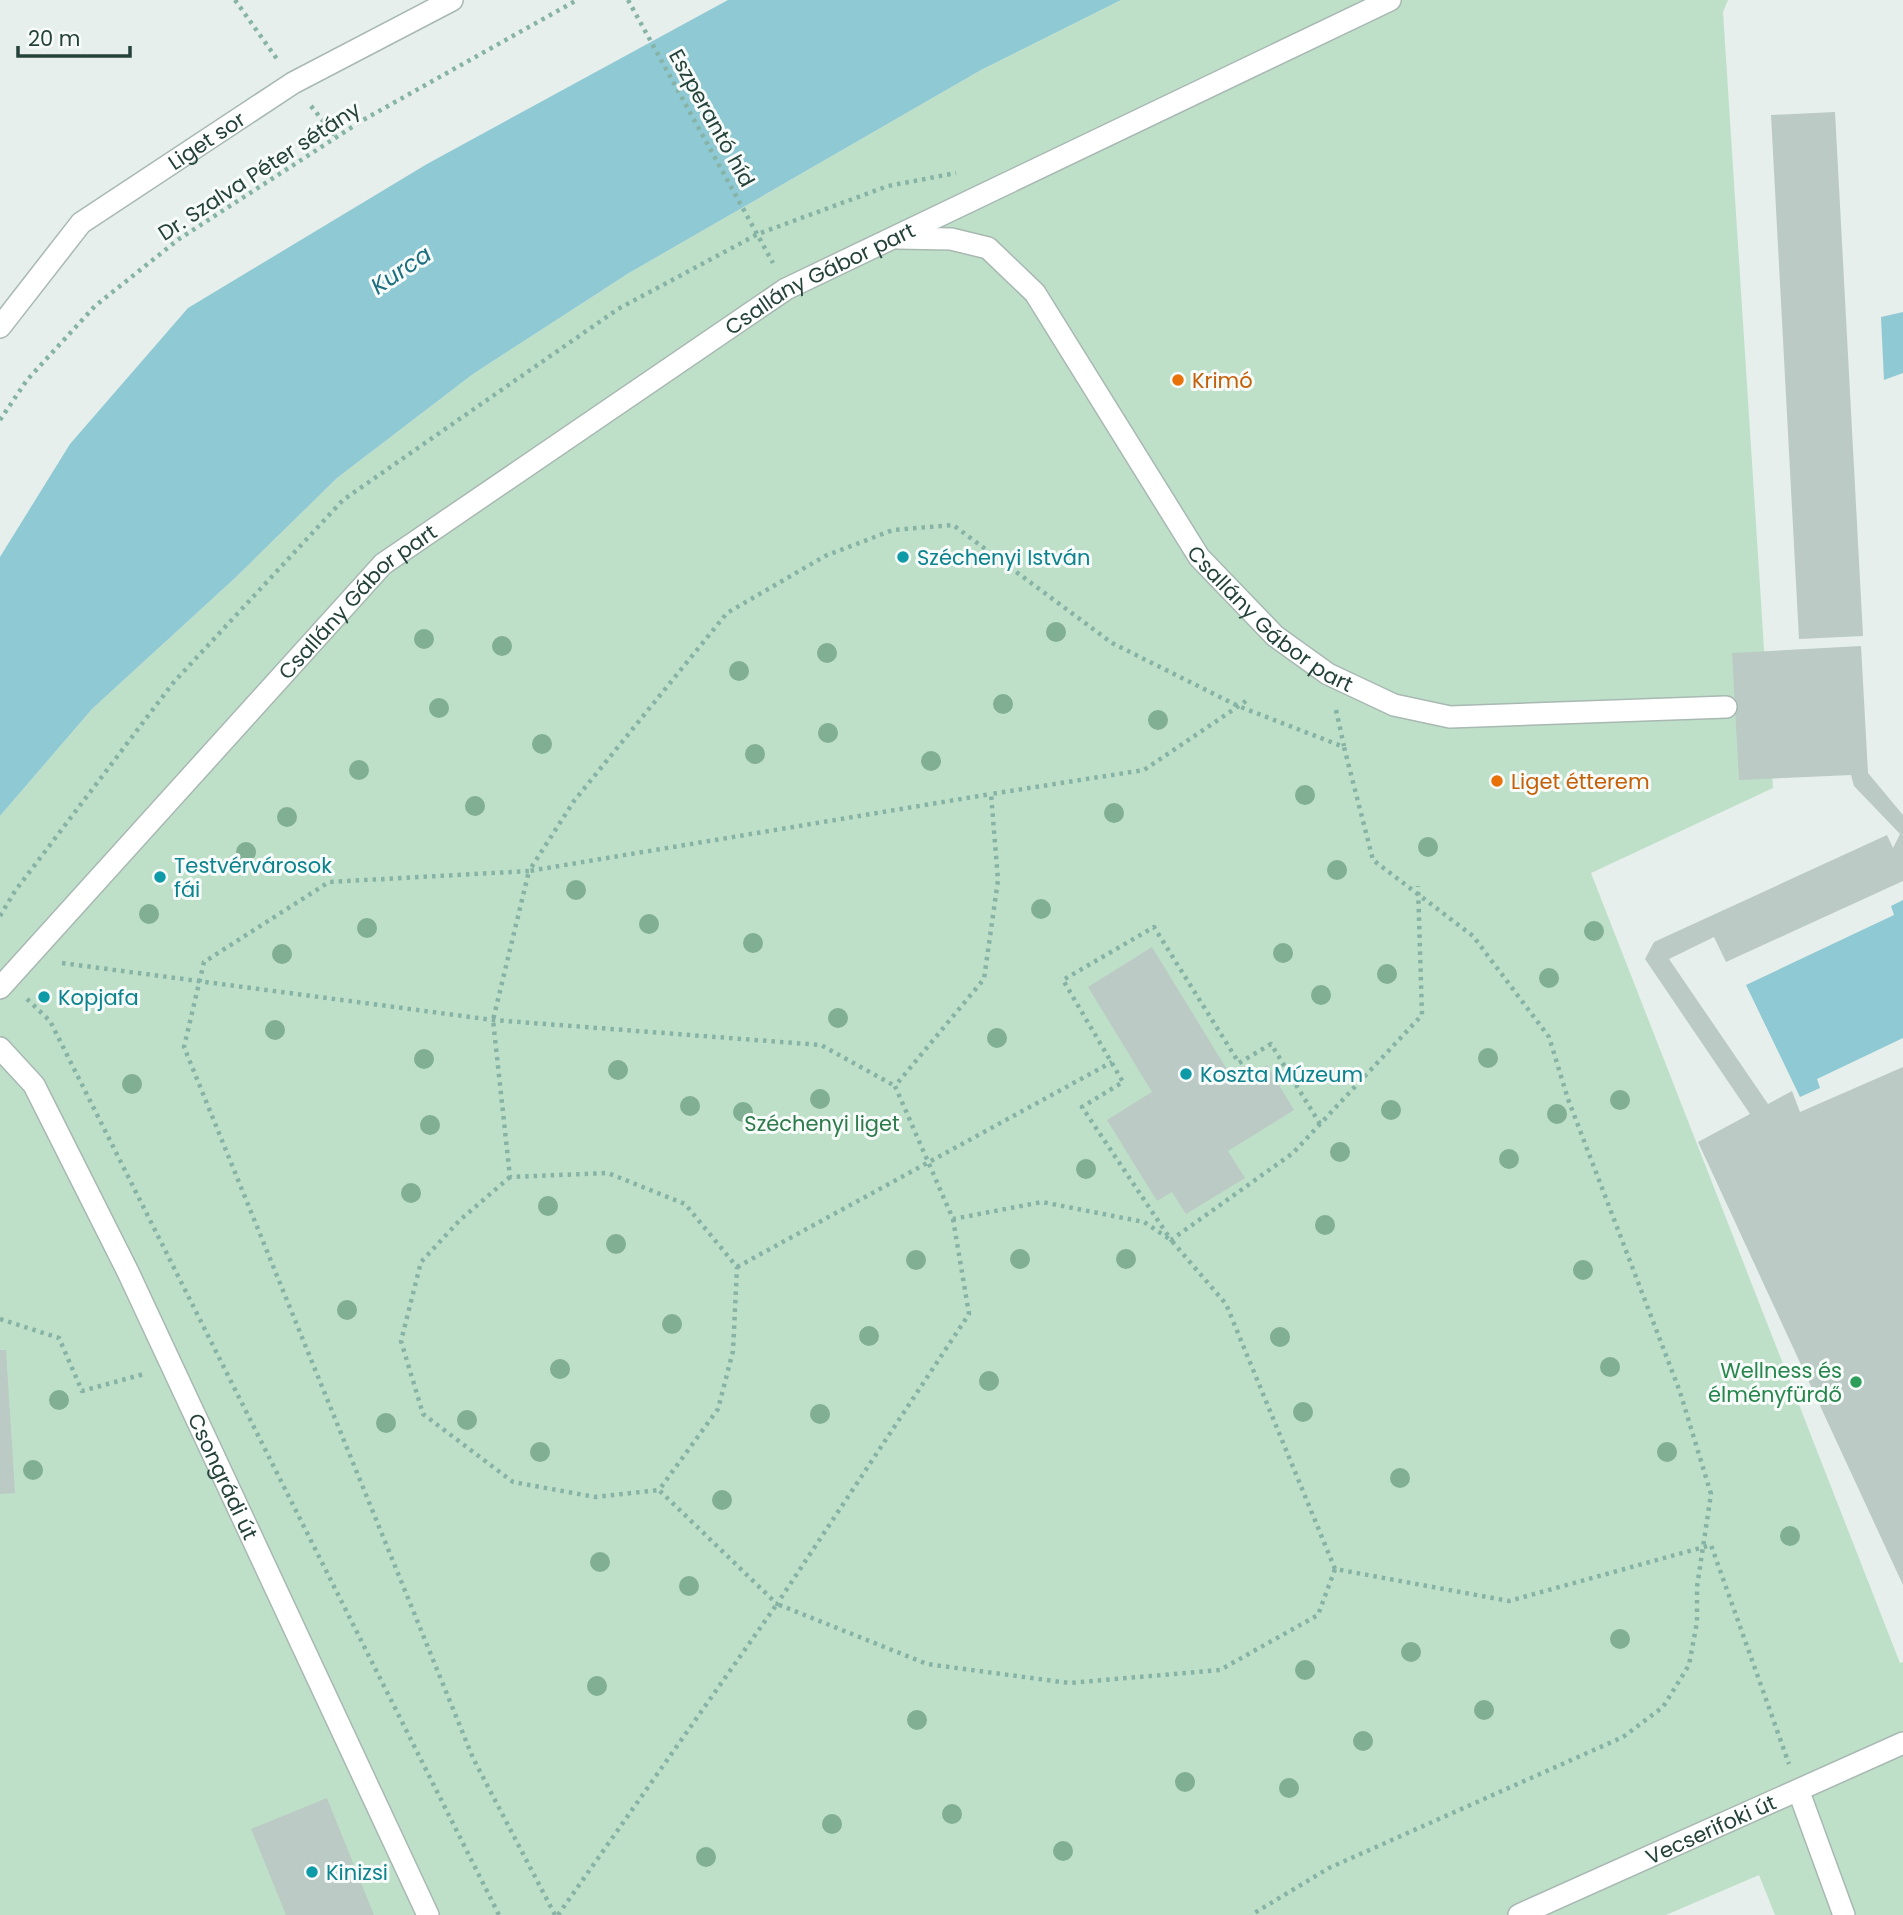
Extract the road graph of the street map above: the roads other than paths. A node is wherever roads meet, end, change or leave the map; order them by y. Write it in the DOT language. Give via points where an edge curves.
graph roads {
  1 [pos="452,0"];
  2 [pos="1390,0"];
  3 [pos="894,237"];
  4 [pos="0,327"];
  5 [pos="1726,707"];
  6 [pos="4,984"];
  7 [pos="0,1048"];
  8 [pos="1903,1743"];
  9 [pos="1799,1792"];
  10 [pos="428,1915"];
  11 [pos="1519,1915"];
  12 [pos="1844,1915"];
  1 -- 4 [label="street, Liget sor" via="293,83 81,223"];
  2 -- 3 [label="street"];
  3 -- 5 [label="street, Csallány Gábor part" via="951,239 988,248 1035,293 1199,557 1275,636 1328,674 1394,705 1450,717"];
  3 -- 6 [label="street, Csallány Gábor part" via="786,289 383,564"];
  7 -- 10 [label="street, Csongrádi út" via="34,1085 172,1366"];
  8 -- 9 [label="street, Vecserifoki út"];
  9 -- 11 [label="street, Vecserifoki út"];
  9 -- 12 [label="street"];
}
